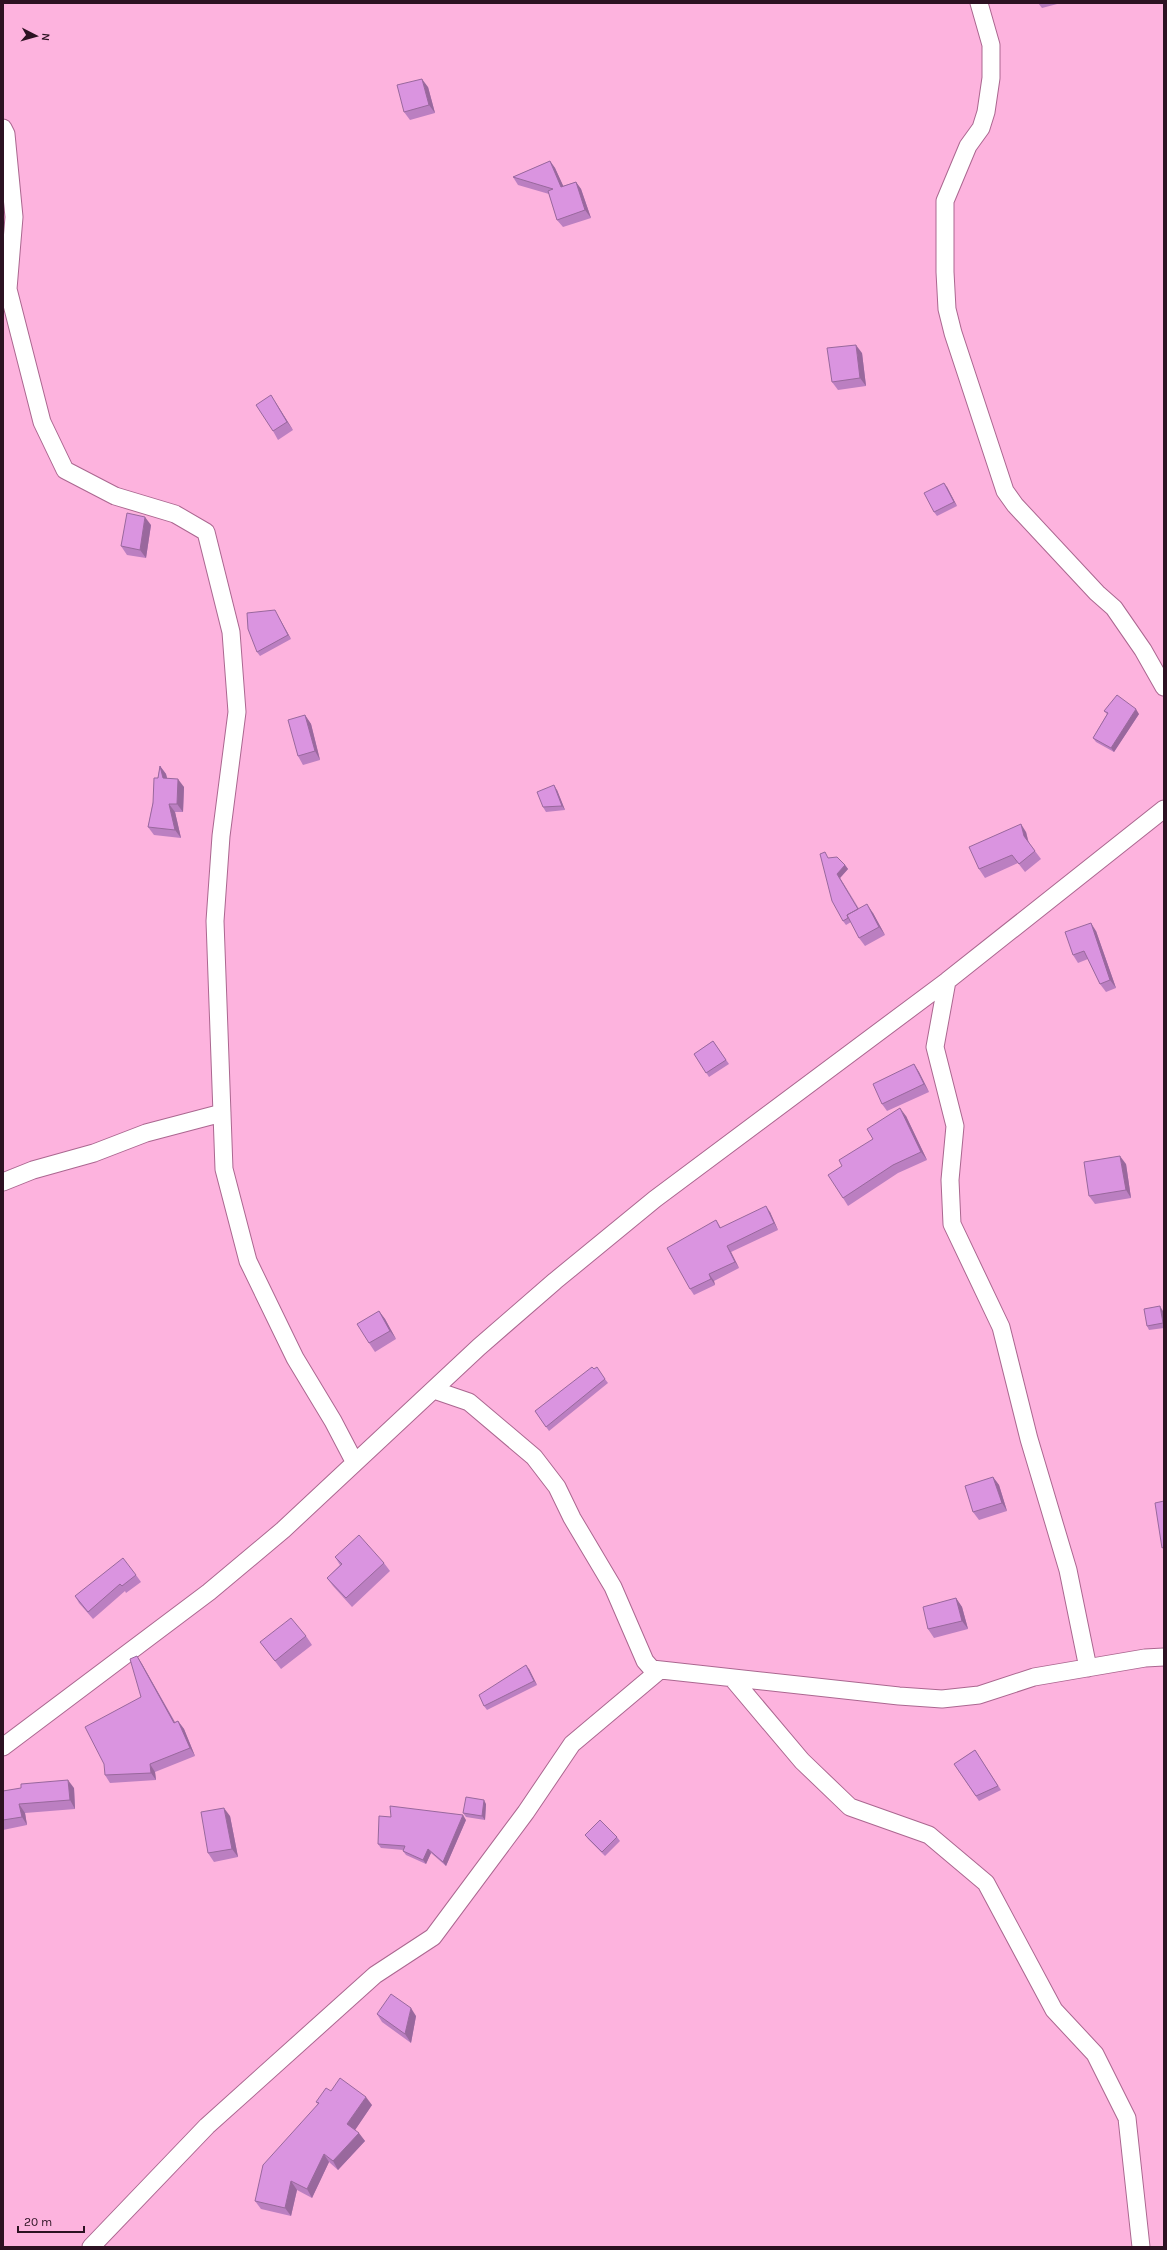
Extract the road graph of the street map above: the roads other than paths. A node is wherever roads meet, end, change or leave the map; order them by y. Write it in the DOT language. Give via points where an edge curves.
graph roads {
  1 [pos="979,3"];
  2 [pos="3,128"];
  3 [pos="1164,688"];
  4 [pos="1164,809"];
  5 [pos="947,981"];
  6 [pos="222,1113"];
  7 [pos="3,1182"];
  8 [pos="434,1390"];
  9 [pos="355,1463"];
  10 [pos="1164,1656"];
  11 [pos="1088,1668"];
  12 [pos="660,1670"];
  13 [pos="732,1678"];
  14 [pos="3,1748"];
  15 [pos="91,2247"];
  16 [pos="1141,2247"];
  1 -- 3 [label="street" via="991,45 991,78 981,128 968,146 945,201 946,309 1005,491 1092,588 1114,608 1143,650"];
  2 -- 6 [label="street" via="6,134 14,216 8,290 42,422 65,470 115,496 175,514 206,532 231,632 237,712 221,836 215,921"];
  4 -- 5 [label="street"];
  5 -- 8 [label="street" via="655,1199 555,1281"];
  5 -- 11 [label="street" via="935,1047 955,1126 950,1180 952,1224 1001,1327 1029,1439 1068,1570"];
  6 -- 7 [label="street" via="146,1133 94,1153 33,1170"];
  6 -- 9 [label="street" via="224,1169 248,1262 295,1358"];
  8 -- 9 [label="street"];
  8 -- 12 [label="street" via="469,1402 534,1457 557,1487 572,1518 613,1587 645,1661 652,1669"];
  9 -- 14 [label="street" via="283,1530 209,1592"];
  10 -- 11 [label="street"];
  11 -- 13 [label="street" via="1034,1677 979,1695 942,1698"];
  12 -- 13 [label="street"];
  12 -- 15 [label="street" via="572,1744 526,1812 433,1937 375,1975 207,2126"];
  13 -- 16 [label="street" via="802,1761 850,1807 929,1835 986,1883 1054,2010 1095,2054 1127,2118"];
}
